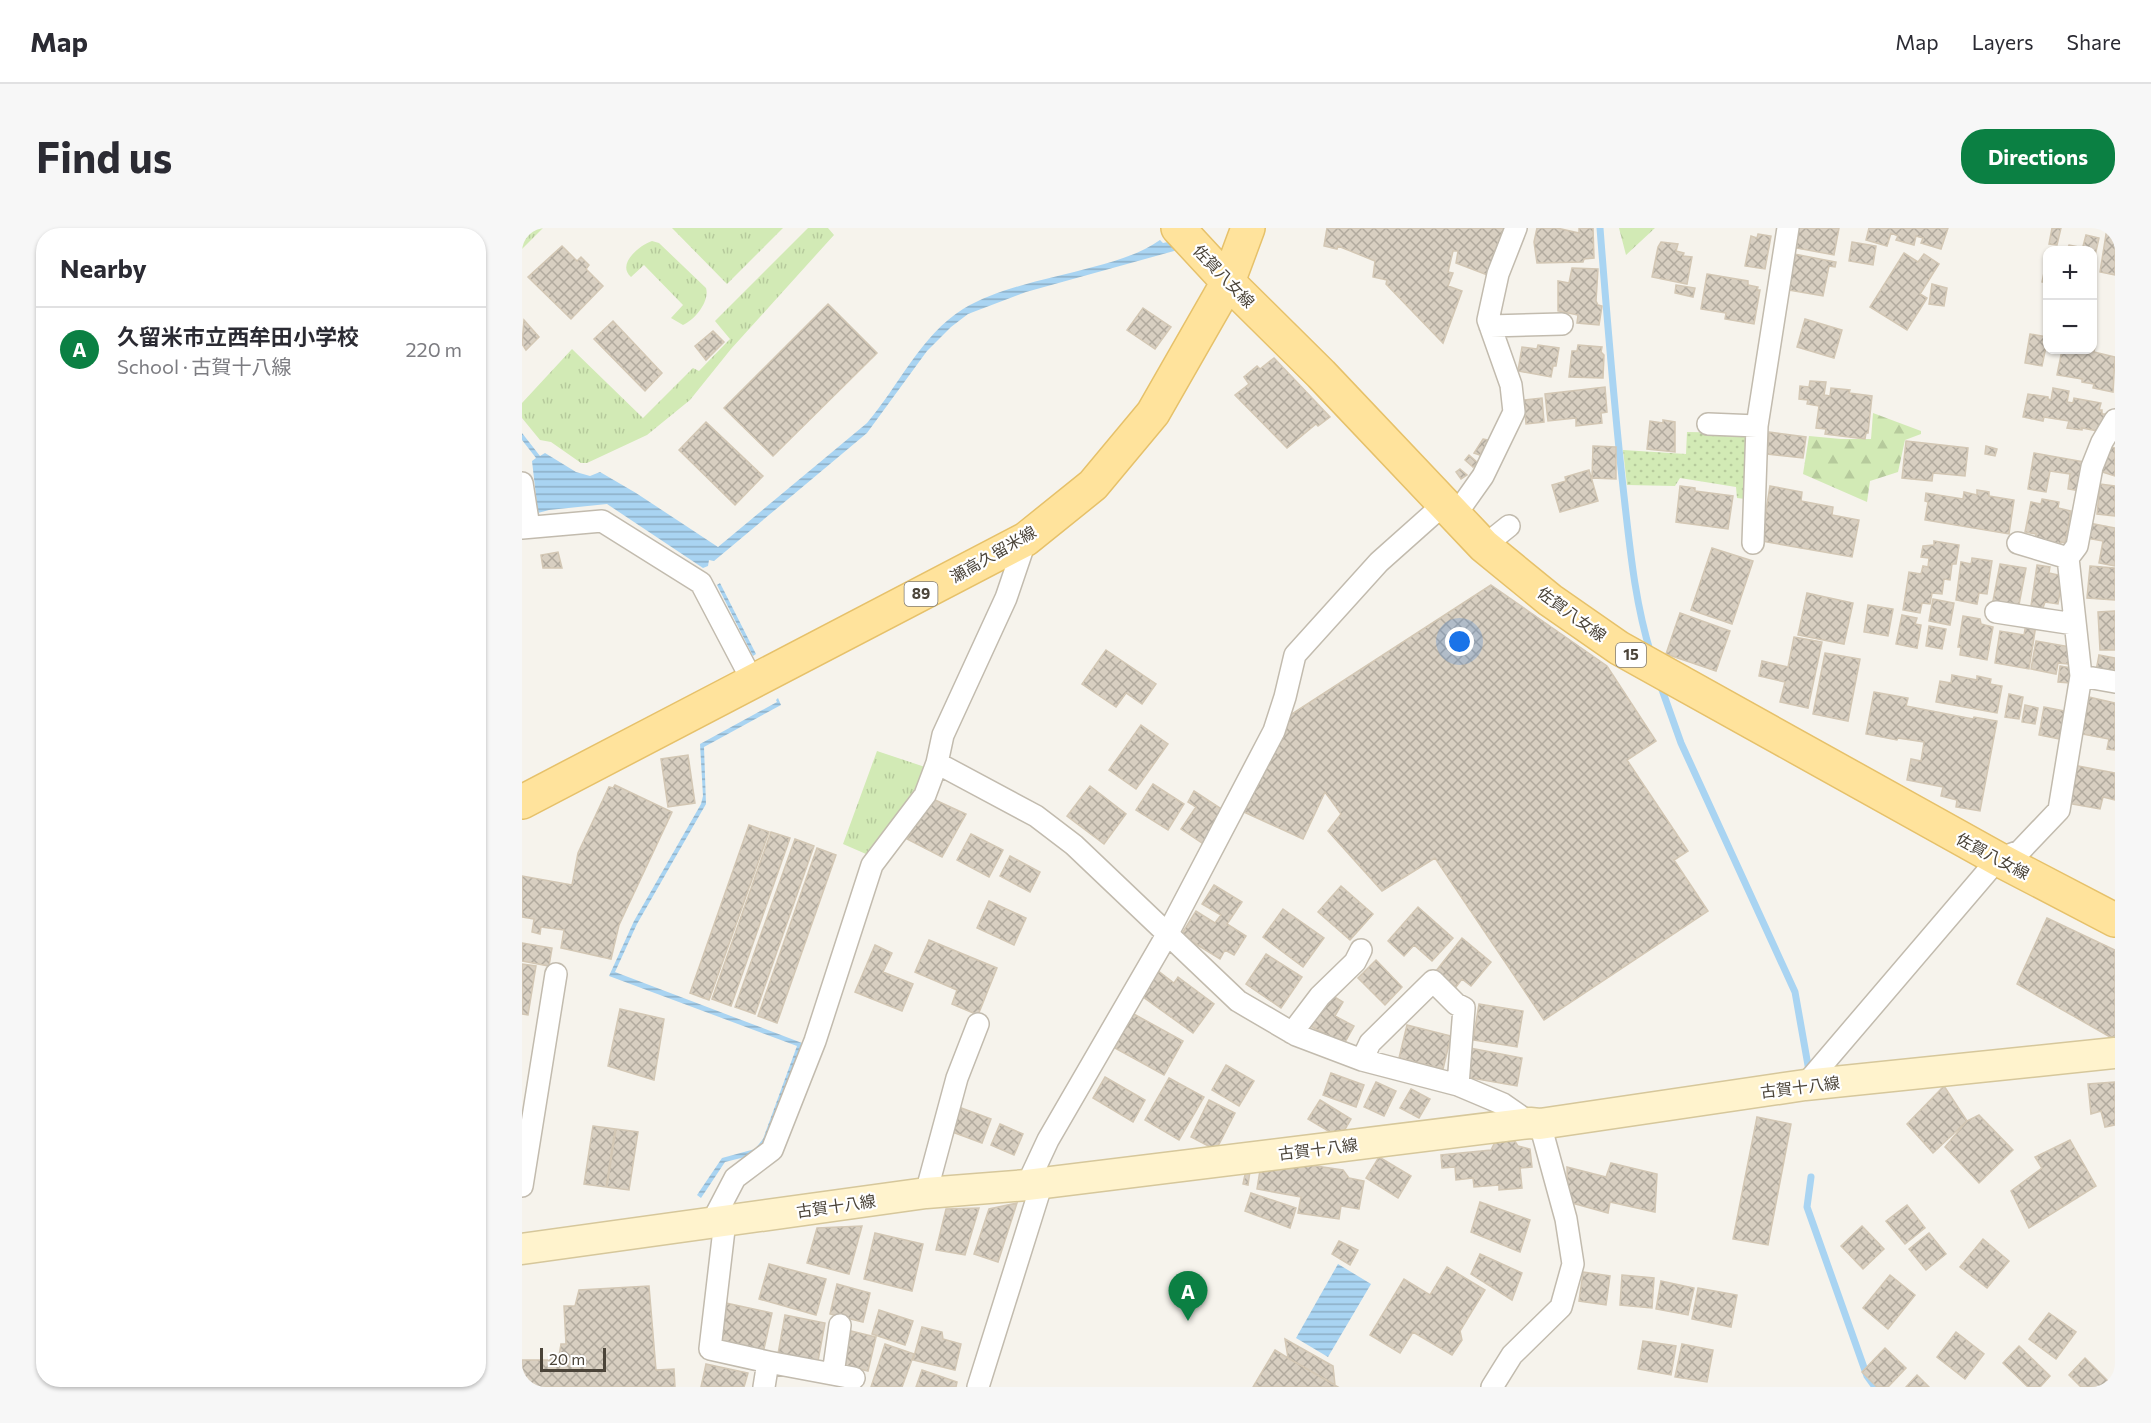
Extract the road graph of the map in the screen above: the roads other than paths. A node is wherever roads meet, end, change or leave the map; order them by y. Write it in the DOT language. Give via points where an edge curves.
graph roads {
  1 [pos="1178,228"];
  2 [pos="1248,228"];
  3 [pos="1516,228"];
  4 [pos="1788,228"];
  5 [pos="1228,282"];
  6 [pos="1562,324"];
  7 [pos="1490,326"];
  8 [pos="2115,420"];
  9 [pos="1708,424"];
  10 [pos="1757,426"];
  11 [pos="522,483"];
  12 [pos="1449,511"];
  13 [pos="1509,526"];
  14 [pos="525,528"];
  15 [pos="1026,539"];
  16 [pos="1753,543"];
  17 [pos="2018,543"];
  18 [pos="1484,546"];
  19 [pos="2068,558"];
  20 [pos="1996,612"];
  21 [pos="2074,624"];
  22 [pos="2081,676"];
  23 [pos="753,682"];
  24 [pos="2115,682"];
  25 [pos="937,763"];
  26 [pos="522,801"];
  27 [pos="1998,859"];
  28 [pos="2115,920"];
  29 [pos="1167,933"];
  30 [pos="1361,950"];
  31 [pos="556,974"];
  32 [pos="978,1024"];
  33 [pos="1292,1033"];
  34 [pos="2115,1053"];
  35 [pos="1362,1059"];
  36 [pos="1458,1085"];
  37 [pos="1804,1085"];
  38 [pos="1535,1124"];
  39 [pos="1035,1184"];
  40 [pos="522,1186"];
  41 [pos="926,1193"];
  42 [pos="718,1222"];
  43 [pos="522,1249"];
  44 [pos="840,1325"];
  45 [pos="768,1362"];
  46 [pos="833,1374"];
  47 [pos="854,1378"];
  48 [pos="764,1387"];
  49 [pos="978,1387"];
  50 [pos="1492,1387"];
  1 -- 5 [label="main road, 佐賀八女線 / 15"];
  2 -- 5 [label="main road, 瀬高久留米線 / 89"];
  3 -- 7 [label="street" via="1498,274"];
  4 -- 10 [label="street"];
  5 -- 12 [label="main road, 佐賀八女線 / 15" via="1321,374"];
  5 -- 15 [label="main road, 瀬高久留米線 / 89" via="1153,413 1093,485"];
  6 -- 7 [label="street"];
  7 -- 12 [label="street" via="1511,385 1514,412 1483,476"];
  8 -- 19 [label="street" via="2092,467 2077,546"];
  9 -- 10 [label="street"];
  10 -- 16 [label="street"];
  11 -- 14 [label="street"];
  12 -- 18 [label="main road, 佐賀八女線 / 15"];
  12 -- 29 [label="street" via="1379,562 1295,655 1274,731"];
  13 -- 18 [label="street"];
  14 -- 23 [label="street" via="602,521 701,583"];
  15 -- 23 [label="main road, 瀬高久留米線 / 89"];
  15 -- 25 [label="street" via="1006,598 944,735"];
  17 -- 19 [label="street"];
  18 -- 27 [label="main road, 佐賀八女線 / 15" via="1550,600 1619,648"];
  19 -- 21 [label="street"];
  20 -- 21 [label="street"];
  21 -- 22 [label="street"];
  22 -- 24 [label="street"];
  22 -- 27 [label="street" via="2059,810 2020,851"];
  23 -- 26 [label="main road, 瀬高久留米線 / 89"];
  25 -- 29 [label="street" via="1036,816 1074,845"];
  25 -- 42 [label="street" via="925,795 872,865 815,1041 772,1150 735,1178"];
  27 -- 28 [label="main road, 佐賀八女線 / 15"];
  27 -- 37 [label="street"];
  29 -- 33 [label="street" via="1238,1001"];
  29 -- 39 [label="street" via="1047,1140"];
  30 -- 33 [label="street" via="1355,962 1320,996"];
  31 -- 40 [label="street"];
  32 -- 41 [label="street" via="957,1078"];
  33 -- 35 [label="street"];
  34 -- 37 [label="main road, 古賀十八線"];
  35 -- 36 [label="street"];
  35 -- 36 [label="street" via="1370,1043 1433,981 1464,1008"];
  36 -- 38 [label="street" via="1503,1104"];
  37 -- 38 [label="main road, 古賀十八線"];
  38 -- 39 [label="main road, 古賀十八線"];
  38 -- 50 [label="street" via="1566,1219 1573,1264 1561,1307 1512,1355"];
  39 -- 41 [label="main road, 古賀十八線"];
  39 -- 49 [label="street"];
  41 -- 42 [label="main road, 古賀十八線"];
  42 -- 43 [label="main road, 古賀十八線"];
  42 -- 45 [label="street" via="710,1349"];
  44 -- 46 [label="street"];
  45 -- 46 [label="street"];
  45 -- 48 [label="street"];
  46 -- 47 [label="street"];
}
